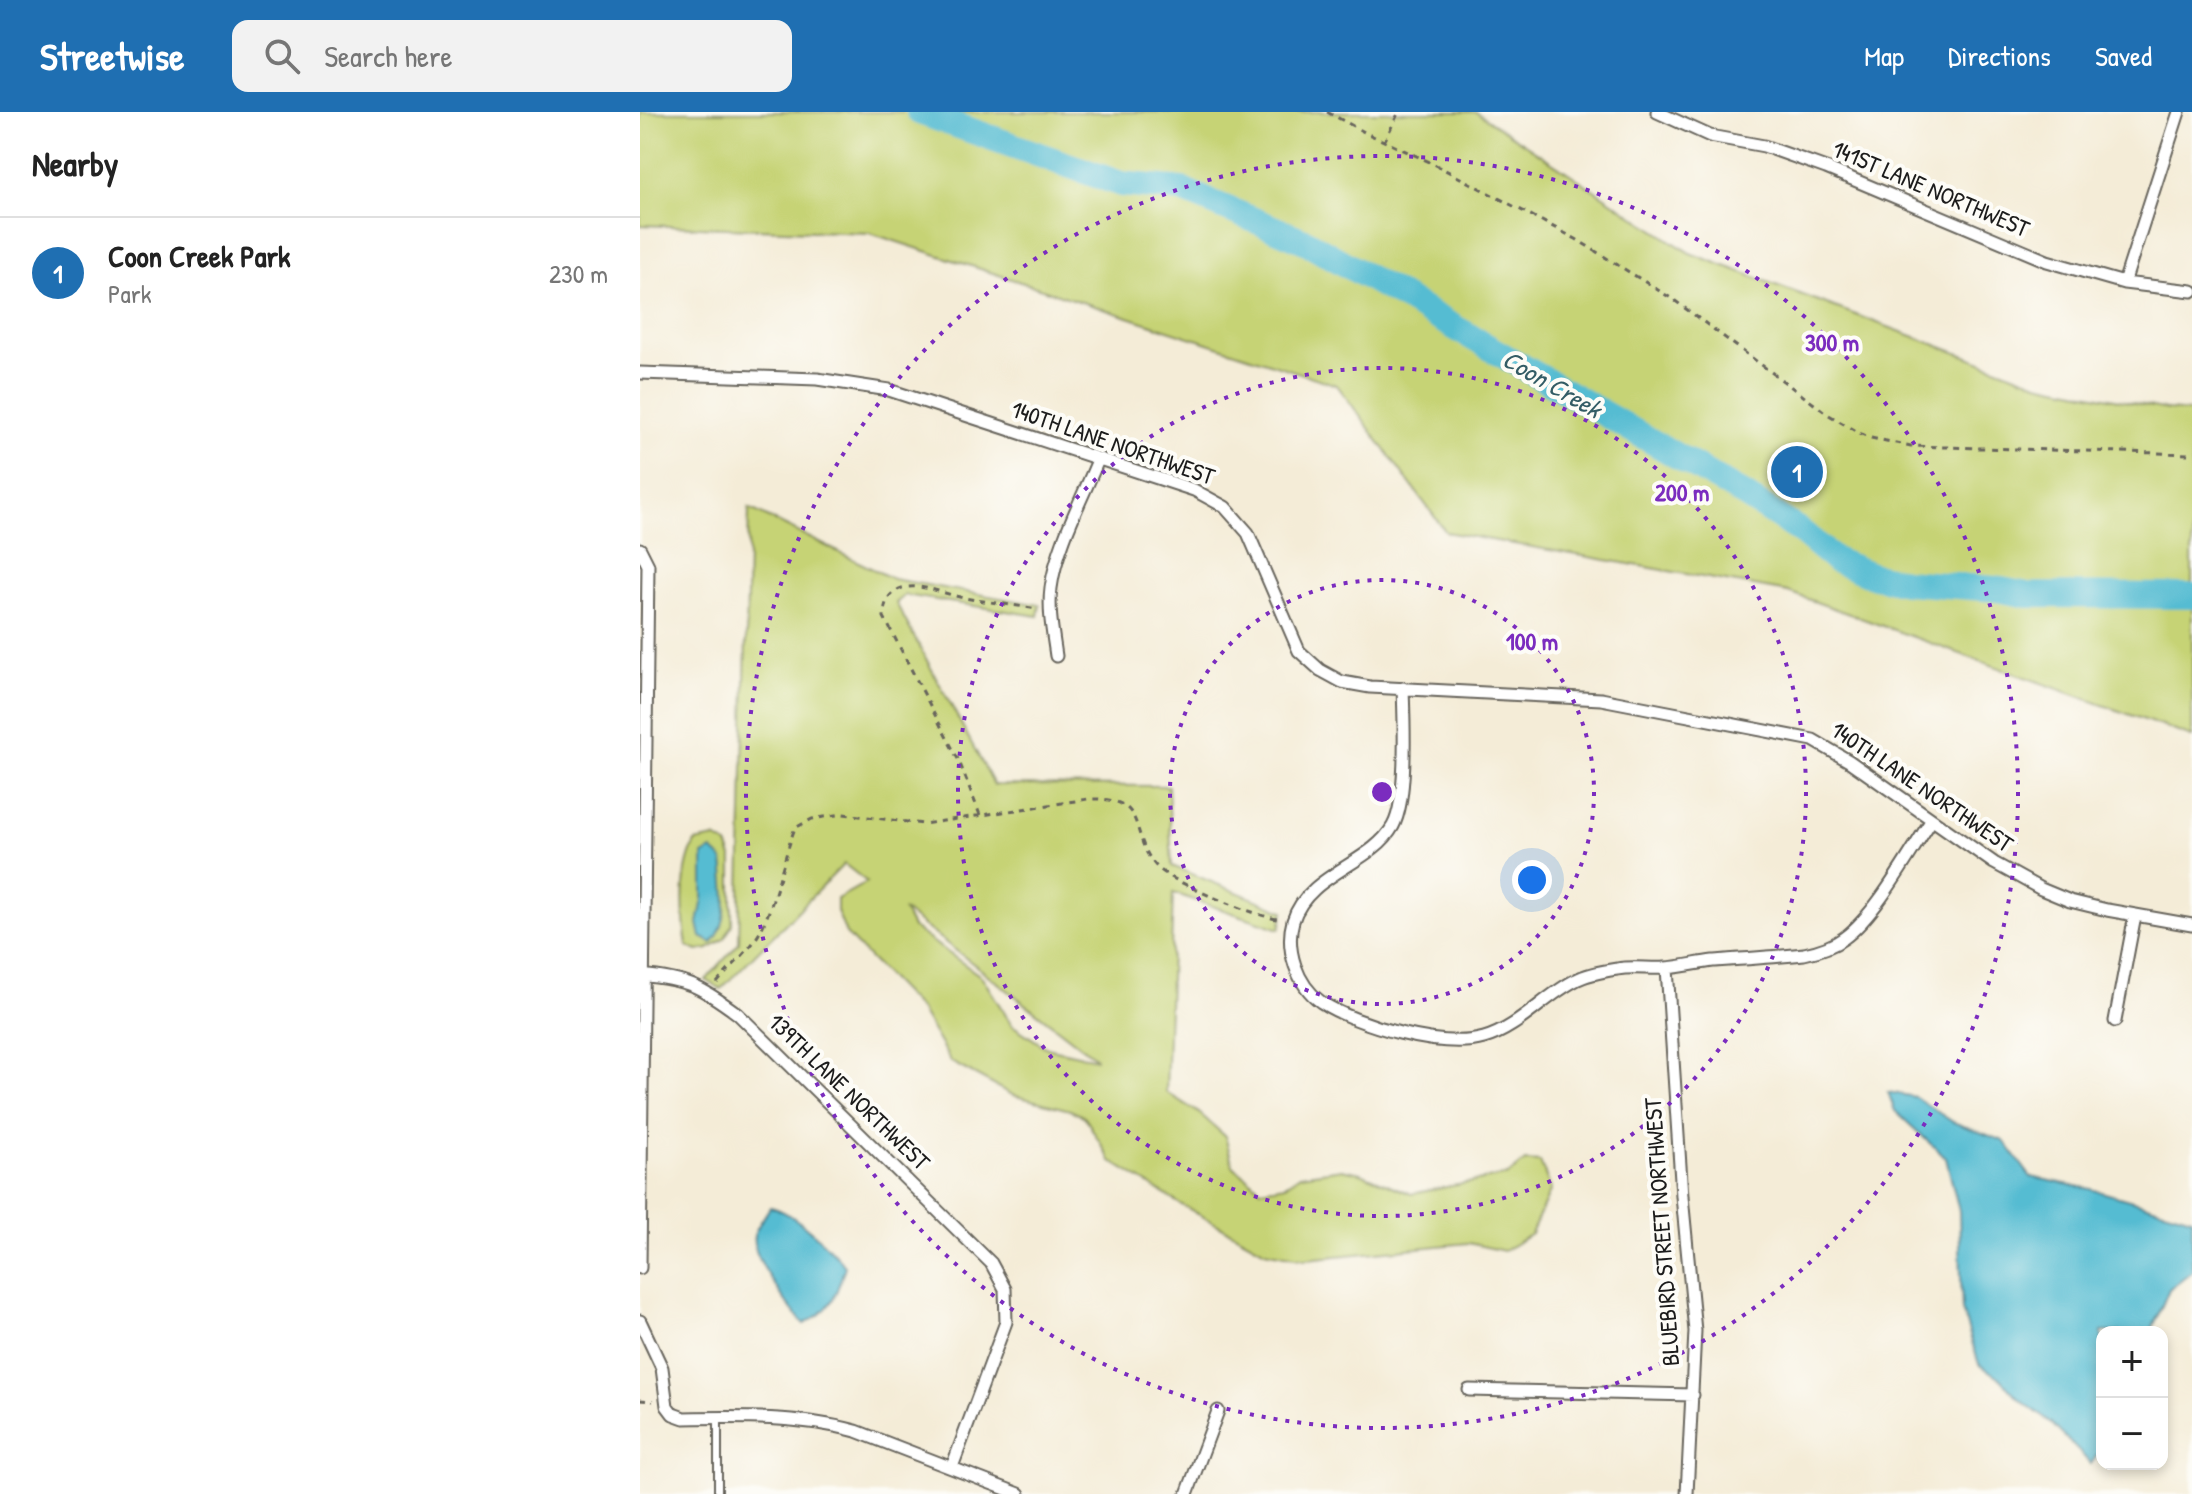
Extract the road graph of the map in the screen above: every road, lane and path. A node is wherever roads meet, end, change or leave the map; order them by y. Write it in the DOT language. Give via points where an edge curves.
graph roads {
  1 [pos="1327,112"];
  2 [pos="1399,112"];
  3 [pos="1657,112"];
  4 [pos="2179,112"];
  5 [pos="1384,142"];
  6 [pos="2124,283"];
  7 [pos="2192,291"];
  8 [pos="640,373"];
  9 [pos="2192,454"];
  10 [pos="1098,460"];
  11 [pos="640,549"];
  12 [pos="1050,611"];
  13 [pos="1056,656"];
  14 [pos="1403,688"];
  15 [pos="980,816"];
  16 [pos="1931,821"];
  17 [pos="2135,915"];
  18 [pos="1293,921"];
  19 [pos="2192,925"];
  20 [pos="1667,968"];
  21 [pos="642,975"];
  22 [pos="719,980"];
  23 [pos="2115,1021"];
  24 [pos="640,1268"];
  25 [pos="640,1321"];
  26 [pos="1469,1390"];
  27 [pos="1693,1395"];
  28 [pos="1218,1411"];
  29 [pos="718,1418"];
  30 [pos="952,1467"];
  31 [pos="718,1494"];
  32 [pos="1019,1494"];
  33 [pos="1187,1494"];
  34 [pos="1687,1494"];
  1 -- 5 [label="path"];
  2 -- 5 [label="path"];
  3 -- 6 [label="street, 141ST LANE NORTHWEST" via="1710,136 1764,146 1826,168 2047,261"];
  4 -- 6 [label="street"];
  5 -- 9 [label="path" via="1576,239 1674,300 1829,415 1871,438 1911,446"];
  6 -- 7 [label="street, 141ST LANE NORTHWEST"];
  8 -- 10 [label="street, 140TH LANE NORTHWEST" via="848,382 889,390"];
  10 -- 12 [label="street" via="1059,558"];
  10 -- 14 [label="street, 140TH LANE NORTHWEST" via="1194,490 1225,507 1248,533 1299,651 1342,682"];
  11 -- 21 [label="street" via="648,565"];
  12 -- 13 [label="street"];
  12 -- 15 [label="path" via="916,586 891,594 884,603 884,617 959,761"];
  14 -- 16 [label="street, 140TH LANE NORTHWEST" via="1601,699 1813,740"];
  14 -- 18 [label="street" via="1404,756 1393,826 1315,888"];
  15 -- 18 [label="path" via="1111,798 1134,817 1149,856 1168,876 1252,911"];
  15 -- 22 [label="path" via="924,824 843,814 795,828 759,933"];
  16 -- 17 [label="street, 140TH LANE NORTHWEST" via="2041,889"];
  16 -- 20 [label="street" via="1876,903 1847,936 1826,949"];
  17 -- 19 [label="street, 140TH LANE NORTHWEST"];
  17 -- 23 [label="street"];
  18 -- 20 [label="street" via="1293,960 1305,986 1320,1001 1400,1033 1445,1040 1485,1038 1579,978 1619,968"];
  20 -- 27 [label="street, BLUEBIRD STREET NORTHWEST" via="1695,1331"];
  21 -- 24 [label="street"];
  21 -- 30 [label="street, 139TH LANE NORTHWEST" via="677,978 703,988 738,1014 991,1263 1005,1289 1006,1322"];
  25 -- 29 [label="street" via="662,1368 664,1398 673,1414"];
  26 -- 27 [label="street"];
  27 -- 34 [label="street, BLUEBIRD STREET NORTHWEST"];
  28 -- 33 [label="street"];
  29 -- 30 [label="street" via="833,1425"];
  29 -- 31 [label="lane"];
  30 -- 32 [label="street"];
}
